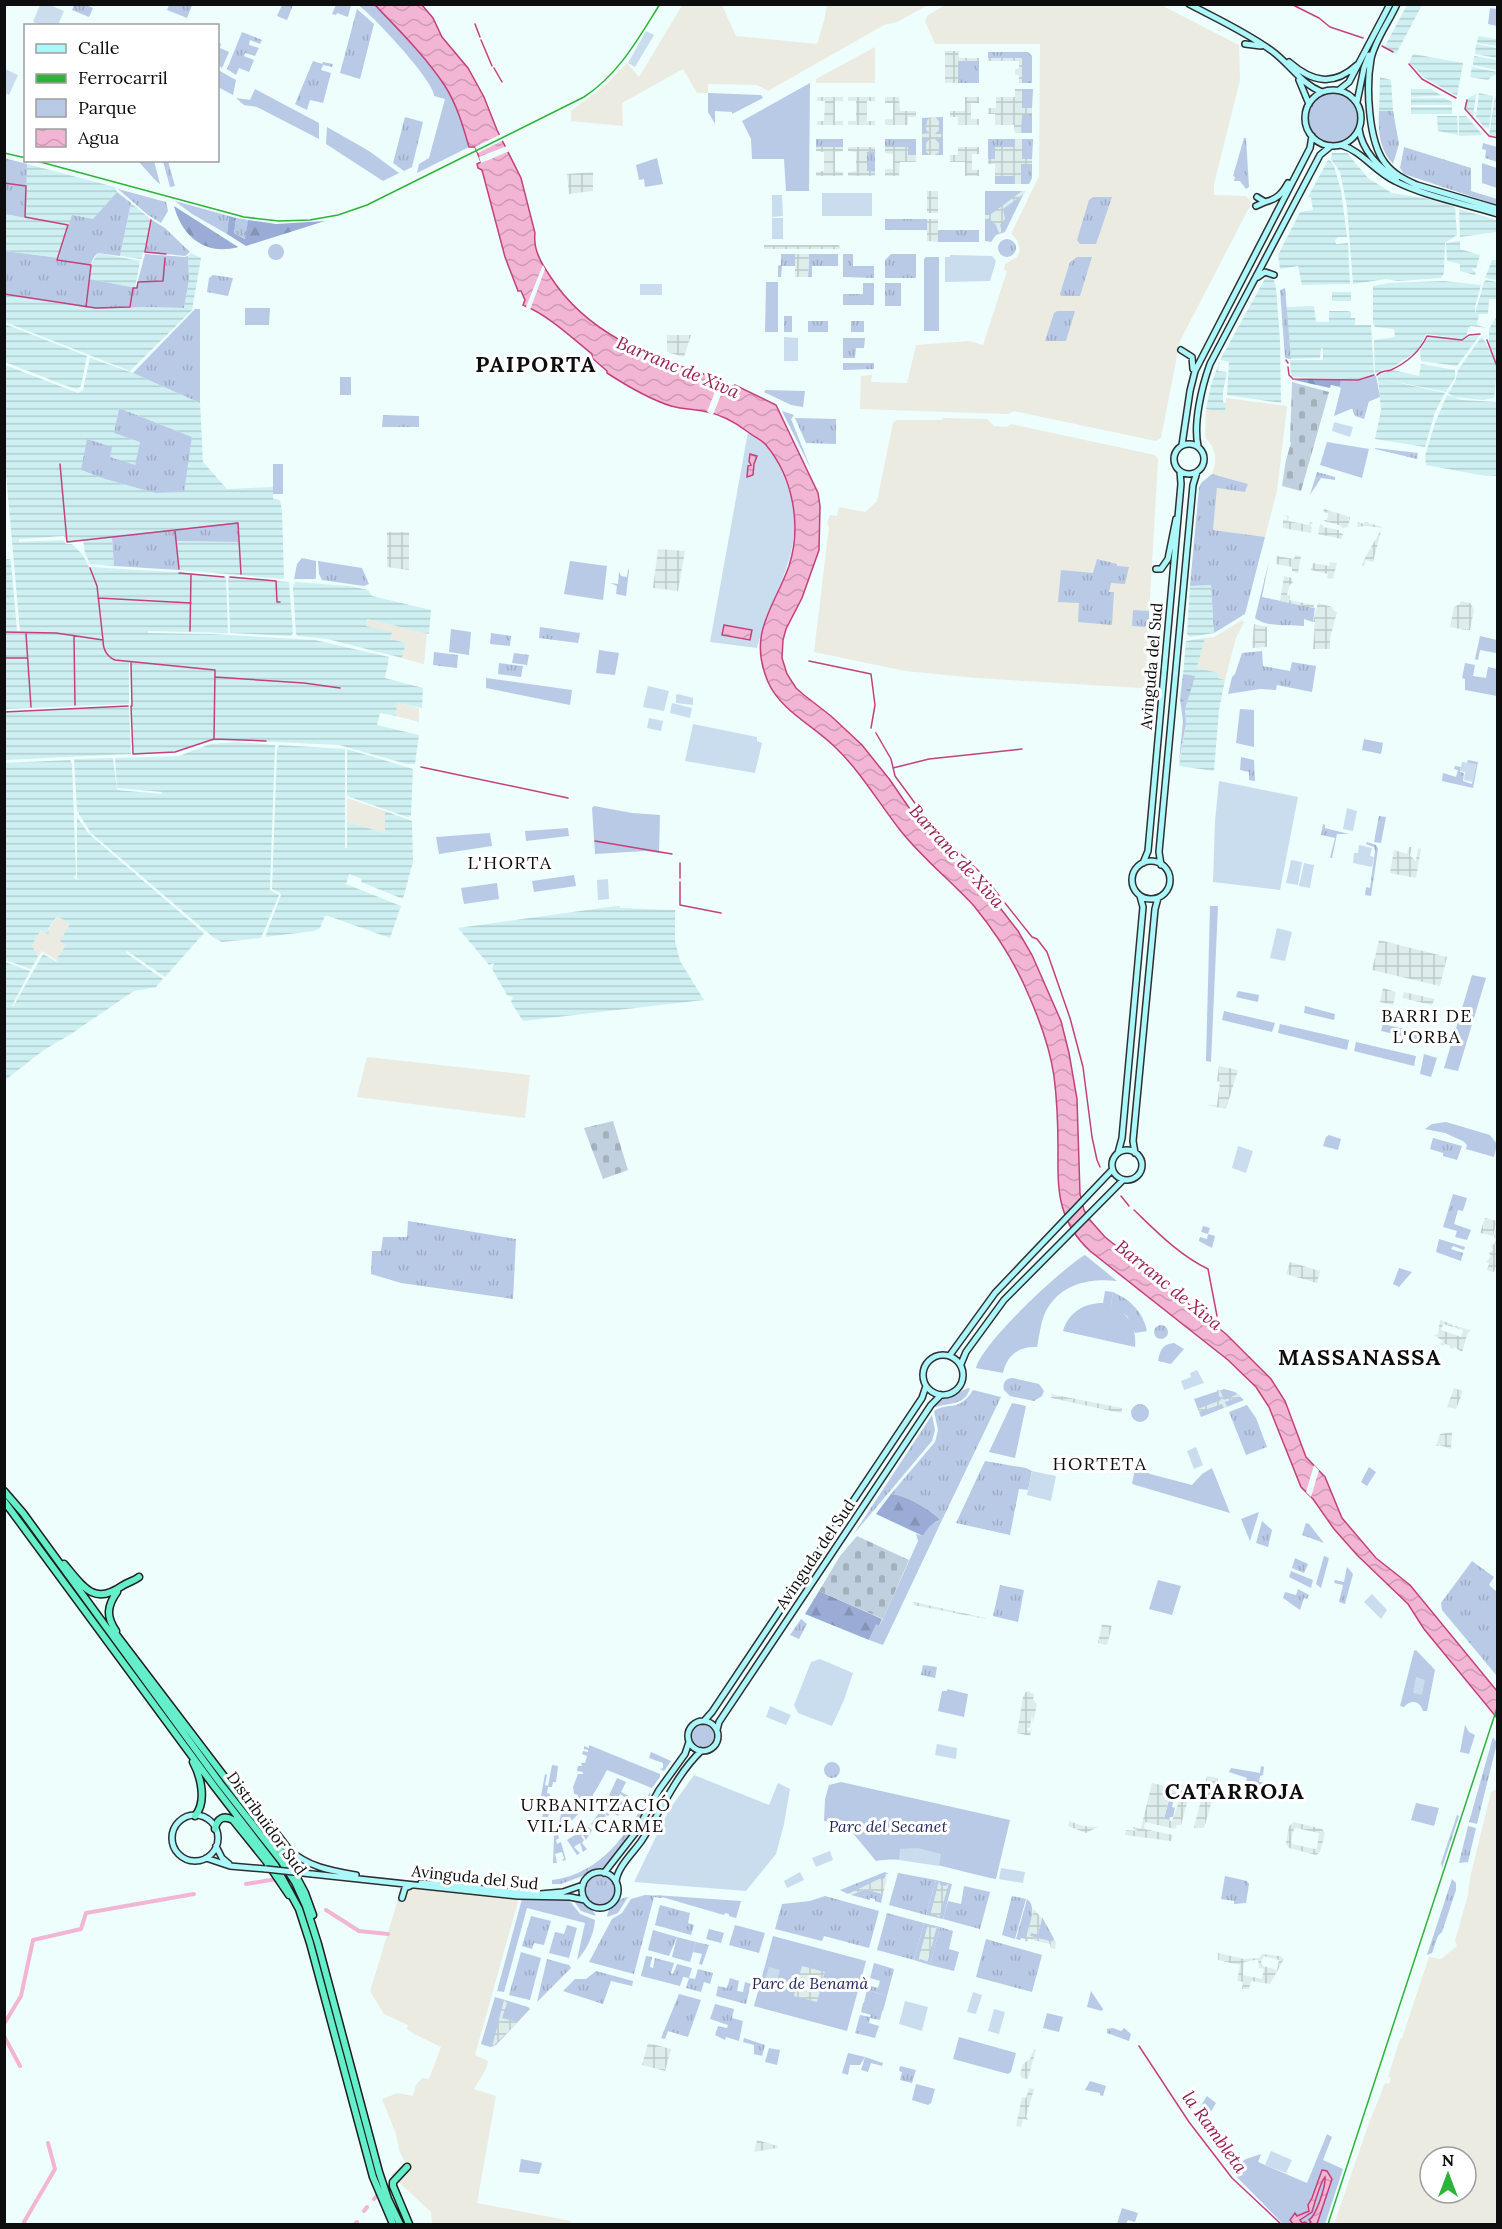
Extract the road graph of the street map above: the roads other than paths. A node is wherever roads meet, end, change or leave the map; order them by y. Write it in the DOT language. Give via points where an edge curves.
graph roads {
  1 [pos="1189,4"];
  2 [pos="1390,4"];
  3 [pos="1396,4"];
  4 [pos="1245,44"];
  5 [pos="1268,48"];
  6 [pos="1279,57"];
  7 [pos="1360,61"];
  8 [pos="1293,70"];
  9 [pos="1339,90"];
  10 [pos="1322,92"];
  11 [pos="1357,102"];
  12 [pos="1309,104"];
  13 [pos="1359,129"];
  14 [pos="1312,136"];
  15 [pos="1341,145"];
  16 [pos="1331,146"];
  17 [pos="1304,160"];
  18 [pos="1419,186"];
  19 [pos="1257,197"];
  20 [pos="1265,202"];
  21 [pos="1256,206"];
  22 [pos="1497,212"];
  23 [pos="1274,275"];
  24 [pos="1253,282"];
  25 [pos="1181,350"];
  26 [pos="1191,383"];
  27 [pos="1182,445"];
  28 [pos="1198,446"];
  29 [pos="1180,471"];
  30 [pos="1197,472"];
  31 [pos="1179,512"];
  32 [pos="1156,566"];
  33 [pos="1143,863"];
  34 [pos="1161,865"];
  35 [pos="1140,896"];
  36 [pos="1158,897"];
  37 [pos="1118,1153"];
  38 [pos="1135,1153"];
  39 [pos="1112,1170"];
  40 [pos="1123,1180"];
  41 [pos="950,1355"];
  42 [pos="961,1364"];
  43 [pos="926,1386"];
  44 [pos="941,1395"];
  45 [pos="4,1487"];
  46 [pos="4,1491"];
  47 [pos="4,1501"];
  48 [pos="63,1562"];
  49 [pos="139,1576"];
  50 [pos="126,1584"];
  51 [pos="140,1586"];
  52 [pos="120,1588"];
  53 [pos="122,1642"];
  54 [pos="704,1721"];
  55 [pos="717,1730"];
  56 [pos="689,1742"];
  57 [pos="186,1748"];
  58 [pos="701,1751"];
  59 [pos="214,1764"];
  60 [pos="195,1816"];
  61 [pos="266,1824"];
  62 [pos="215,1829"];
  63 [pos="216,1846"];
  64 [pos="206,1858"];
  65 [pos="239,1867"];
  66 [pos="604,1873"];
  67 [pos="363,1879"];
  68 [pos="384,1879"];
  69 [pos="616,1882"];
  70 [pos="583,1885"];
  71 [pos="427,1887"];
  72 [pos="402,1898"];
  73 [pos="585,1900"];
  74 [pos="310,1943"];
  75 [pos="318,1944"];
  76 [pos="336,2026"];
  77 [pos="407,2167"];
  78 [pos="381,2187"];
  79 [pos="393,2224"];
  80 [pos="400,2224"];
  81 [pos="409,2224"];
  1 -- 5 [label="main road"];
  2 -- 7 [label="main road"];
  3 -- 11 [label="main road" via="1364,68"];
  3 -- 18 [label="main road" via="1371,59 1371,116 1377,148 1385,163"];
  4 -- 5 [label="main road"];
  5 -- 6 [label="main road"];
  6 -- 7 [label="main road" via="1304,74 1329,80 1344,75"];
  6 -- 8 [label="main road"];
  7 -- 9 [label="main road" via="1349,82"];
  8 -- 10 [label="main road" via="1311,88"];
  8 -- 12 [label="main road"];
  9 -- 10 [label="main road"];
  9 -- 11 [label="main road"];
  10 -- 12 [label="main road"];
  11 -- 13 [label="main road" via="1362,120"];
  12 -- 14 [label="main road" via="1305,121"];
  13 -- 15 [label="main road"];
  13 -- 18 [label="main road" via="1382,169"];
  14 -- 16 [label="main road"];
  14 -- 17 [label="main road"];
  15 -- 16 [label="main road"];
  15 -- 22 [label="main road" via="1400,184"];
  16 -- 24 [label="main road" via="1320,155"];
  17 -- 20 [label="main road" via="1281,195"];
  17 -- 26 [label="main road"];
  18 -- 22 [label="main road"];
  19 -- 20 [label="main road"];
  20 -- 21 [label="main road"];
  23 -- 24 [label="main road" via="1262,273"];
  24 -- 28 [label="main road" via="1206,375 1200,400"];
  25 -- 26 [label="main road" via="1194,361"];
  26 -- 27 [label="main road"];
  27 -- 28 [label="main road"];
  27 -- 29 [label="main road" via="1174,457"];
  28 -- 30 [label="main road" via="1204,462"];
  29 -- 30 [label="main road"];
  29 -- 31 [label="main road, Avinguda del Sud"];
  30 -- 34 [label="main road, Avinguda del Sud" via="1160,840"];
  31 -- 32 [label="main road" via="1165,565"];
  31 -- 33 [label="main road, Avinguda del Sud" via="1148,851"];
  33 -- 34 [label="main road"];
  33 -- 35 [label="main road" via="1132,879"];
  34 -- 36 [label="main road" via="1170,881 1166,892"];
  35 -- 36 [label="main road"];
  35 -- 37 [label="main road" via="1143,907"];
  36 -- 38 [label="main road" via="1133,1140"];
  37 -- 38 [label="main road"];
  37 -- 39 [label="main road"];
  38 -- 40 [label="main road" via="1142,1164 1140,1173 1132,1180"];
  39 -- 40 [label="main road"];
  39 -- 41 [label="main road" via="994,1293"];
  40 -- 42 [label="main road" via="1004,1300"];
  41 -- 42 [label="main road"];
  41 -- 43 [label="main road" via="929,1360 923,1373"];
  42 -- 44 [label="main road" via="961,1386 952,1394"];
  43 -- 44 [label="main road"];
  43 -- 54 [label="main road, Avinguda del Sud"];
  44 -- 55 [label="main road, Avinguda del Sud"];
  45 -- 48 [label="highway" via="26,1510"];
  46 -- 75 [label="highway, Distribuïdor Sud" via="282,1862 306,1906"];
  47 -- 57 [label="highway, Distribuïdor Sud"];
  48 -- 52 [label="highway" via="90,1591 105,1595"];
  48 -- 53 [label="highway"];
  49 -- 50 [label="highway"];
  50 -- 51 [label="highway"];
  50 -- 52 [label="highway"];
  52 -- 53 [label="highway" via="108,1611"];
  53 -- 59 [label="highway"];
  54 -- 55 [label="main road"];
  54 -- 56 [label="main road" via="691,1726"];
  55 -- 58 [label="main road" via="716,1744"];
  56 -- 58 [label="main road"];
  56 -- 66 [label="main road" via="636,1832"];
  57 -- 60 [label="highway" via="201,1787 200,1809"];
  57 -- 74 [label="highway, Distribuïdor Sud" via="275,1865 299,1909"];
  58 -- 69 [label="main road" via="674,1786"];
  59 -- 61 [label="highway"];
  59 -- 75 [label="highway" via="294,1870 310,1904"];
  60 -- 62 [label="main road" via="205,1818"];
  60 -- 64 [label="main road" via="186,1817 176,1826 172,1842 186,1859"];
  61 -- 68 [label="main road" via="291,1850 312,1864"];
  62 -- 63 [label="main road"];
  62 -- 74 [label="highway" via="224,1817 240,1828 290,1897"];
  63 -- 64 [label="main road"];
  63 -- 65 [label="main road" via="225,1861"];
  64 -- 65 [label="main road, Avinguda del Sud"];
  65 -- 67 [label="main road, Avinguda del Sud, bridge"];
  66 -- 69 [label="main road"];
  66 -- 70 [label="main road" via="590,1875"];
  67 -- 68 [label="main road, Avinguda del Sud"];
  67 -- 71 [label="main road, Avinguda del Sud"];
  68 -- 70 [label="main road, Avinguda del Sud" via="540,1894"];
  69 -- 73 [label="main road" via="617,1896 609,1906 593,1907"];
  70 -- 73 [label="main road"];
  71 -- 72 [label="main road" via="406,1887"];
  71 -- 73 [label="main road, Avinguda del Sud"];
  74 -- 76 [label="highway, Distribuïdor Sud"];
  75 -- 76 [label="highway, Distribuïdor Sud"];
  76 -- 78 [label="highway, Distribuïdor Sud"];
  77 -- 81 [label="highway" via="393,2186"];
  78 -- 79 [label="highway, Distribuïdor Sud" via="380,2196"];
  78 -- 80 [label="highway, Distribuïdor Sud"];
}
